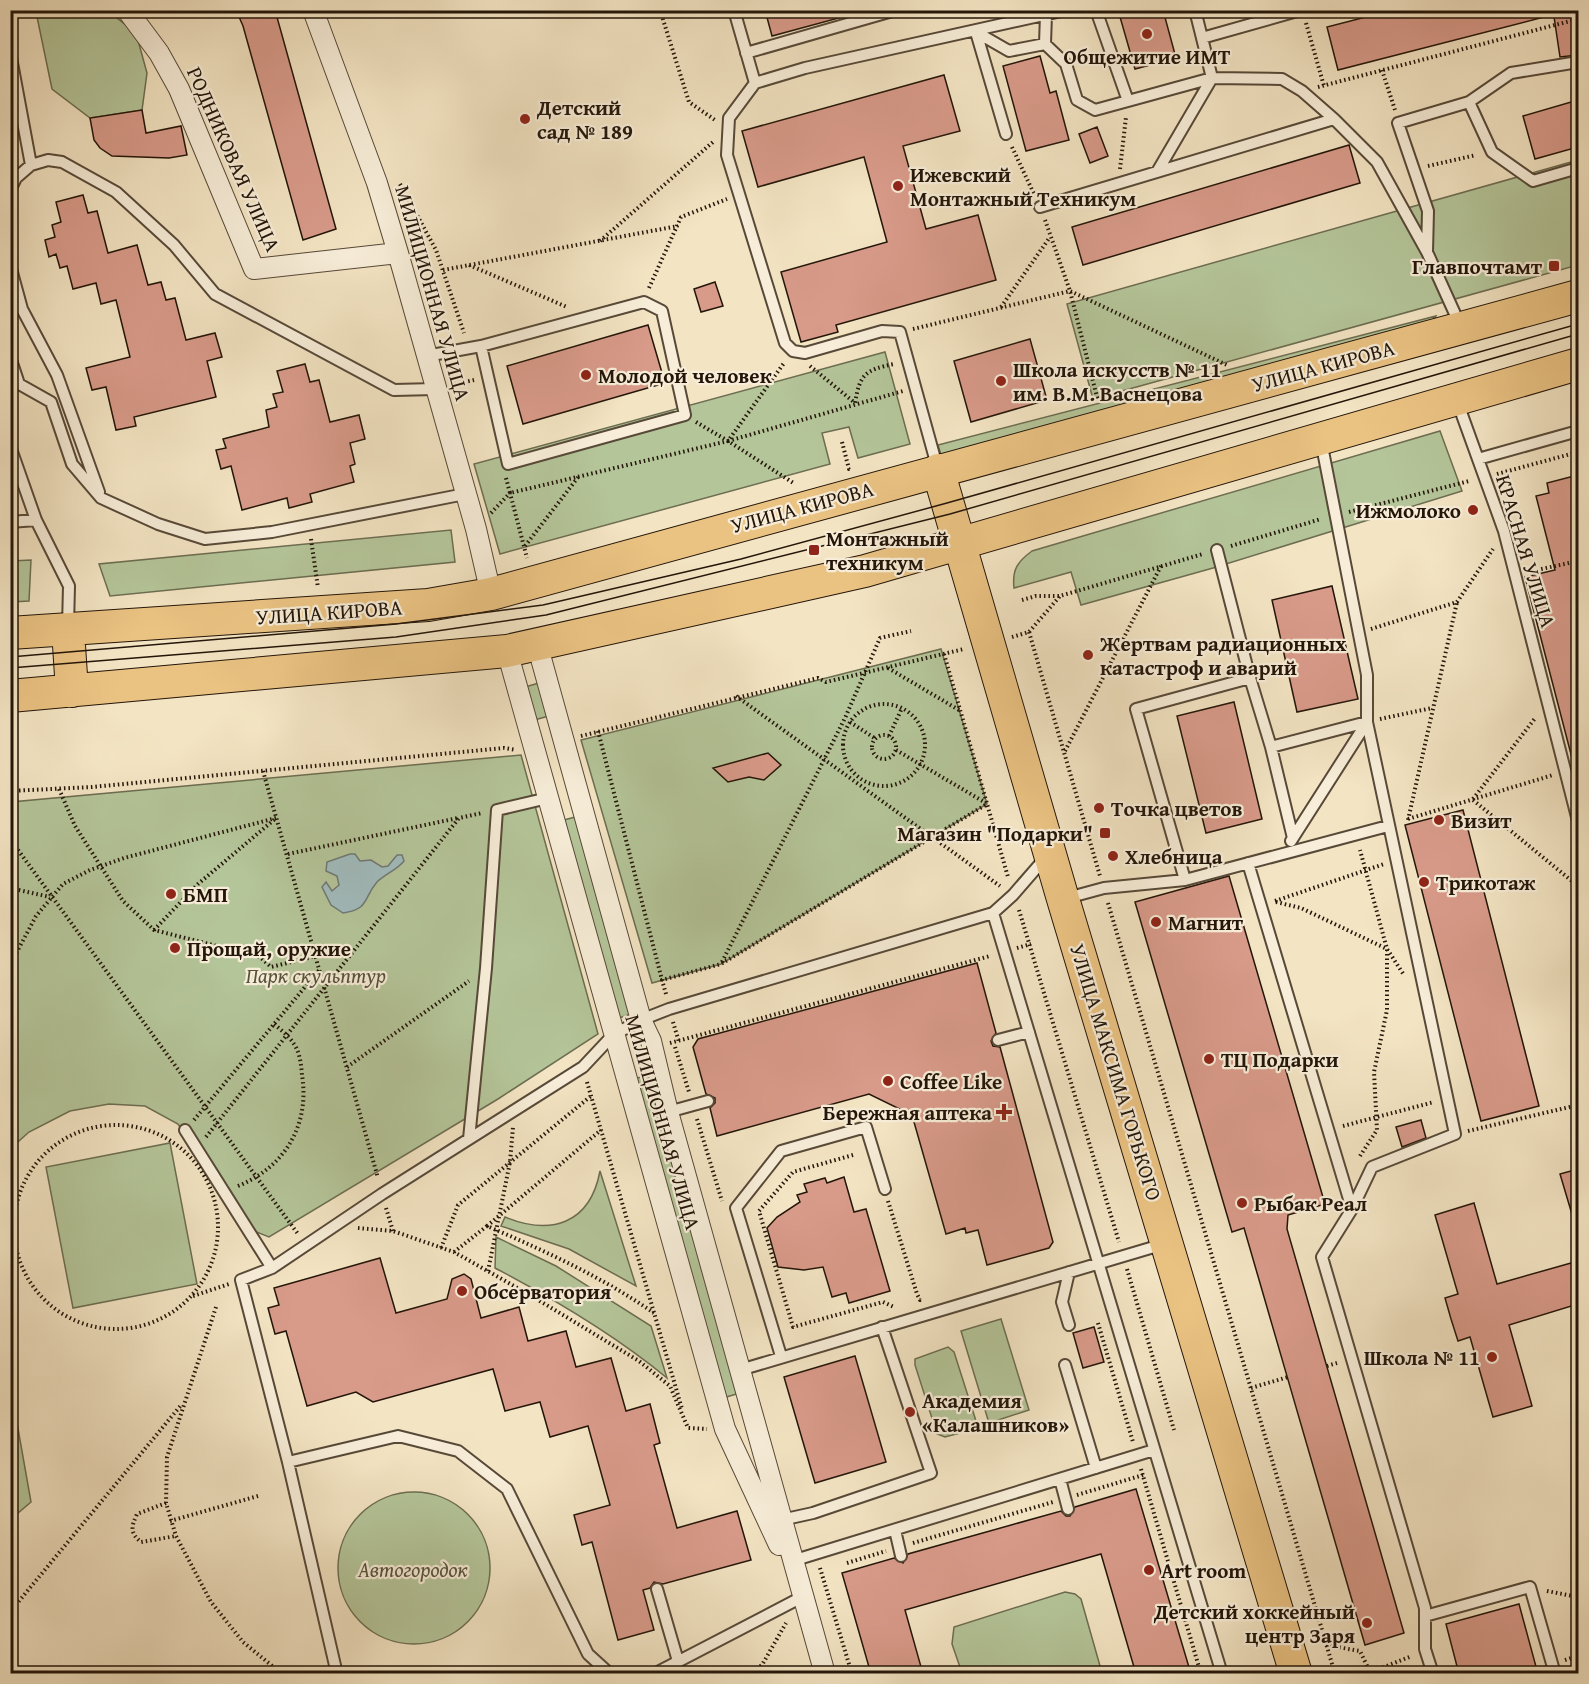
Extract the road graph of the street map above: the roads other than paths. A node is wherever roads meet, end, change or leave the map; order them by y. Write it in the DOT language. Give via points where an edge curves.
graph roads {
  1 [pos="127,10"];
  2 [pos="313,10"];
  3 [pos="734,10"];
  4 [pos="896,10"];
  5 [pos="1066,10"];
  6 [pos="1096,10"];
  7 [pos="1195,10"];
  8 [pos="1301,10"];
  9 [pos="1046,14"];
  10 [pos="976,32"];
  11 [pos="1202,38"];
  12 [pos="1045,44"];
  13 [pos="10,52"];
  14 [pos="746,53"];
  15 [pos="1578,62"];
  16 [pos="1212,78"];
  17 [pos="755,83"];
  18 [pos="1128,101"];
  19 [pos="1469,102"];
  20 [pos="1334,119"];
  21 [pos="1006,134"];
  22 [pos="31,165"];
  23 [pos="1578,168"];
  24 [pos="1157,172"];
  25 [pos="10,190"];
  26 [pos="1040,207"];
  27 [pos="1427,252"];
  28 [pos="398,253"];
  29 [pos="10,265"];
  30 [pos="1578,296"];
  31 [pos="1461,328"];
  32 [pos="481,345"];
  33 [pos="426,356"];
  34 [pos="10,357"];
  35 [pos="1578,364"];
  36 [pos="435,389"];
  37 [pos="1456,399"];
  38 [pos="1578,431"];
  39 [pos="1320,439"];
  40 [pos="10,446"];
  41 [pos="1478,459"];
  42 [pos="938,470"];
  43 [pos="465,494"];
  44 [pos="101,498"];
  45 [pos="36,520"];
  46 [pos="10,522"];
  47 [pos="959,545"];
  48 [pos="1217,550"];
  49 [pos="491,594"];
  50 [pos="68,630"];
  51 [pos="10,633"];
  52 [pos="537,644"];
  53 [pos="507,651"];
  54 [pos="1250,678"];
  55 [pos="72,692"];
  56 [pos="10,696"];
  57 [pos="1366,722"];
  58 [pos="1271,747"];
  59 [pos="548,798"];
  60 [pos="1578,821"];
  61 [pos="1388,826"];
  62 [pos="1293,838"];
  63 [pos="1050,853"];
  64 [pos="1284,853"];
  65 [pos="1248,863"];
  66 [pos="1185,880"];
  67 [pos="1063,899"];
  68 [pos="993,913"];
  69 [pos="641,1020"];
  70 [pos="1029,1032"];
  71 [pos="613,1035"];
  72 [pos="998,1040"];
  73 [pos="708,1101"];
  74 [pos="668,1112"];
  75 [pos="185,1130"];
  76 [pos="469,1139"];
  77 [pos="885,1189"];
  78 [pos="1352,1209"];
  79 [pos="1167,1243"];
  80 [pos="1097,1264"];
  81 [pos="272,1268"];
  82 [pos="1069,1272"];
  83 [pos="1068,1325"];
  84 [pos="882,1327"];
  85 [pos="781,1356"];
  86 [pos="1065,1365"];
  87 [pos="740,1370"];
  88 [pos="1154,1450"];
  89 [pos="288,1462"];
  90 [pos="1096,1468"];
  91 [pos="1060,1479"];
  92 [pos="1067,1504"];
  93 [pos="781,1520"];
  94 [pos="895,1530"];
  95 [pos="900,1552"];
  96 [pos="792,1561"];
  97 [pos="657,1589"];
  98 [pos="802,1597"];
  99 [pos="1425,1616"];
  100 [pos="678,1662"];
  101 [pos="337,1674"];
  102 [pos="610,1674"];
  103 [pos="654,1674"];
  104 [pos="825,1674"];
  105 [pos="1222,1674"];
  106 [pos="1296,1674"];
  107 [pos="1433,1674"];
  108 [pos="1555,1674"];
  1 -- 28 [label="street, РОДНИКОВАЯ УЛИЦА" via="159,53 179,89 254,270"];
  2 -- 28 [label="street, МИЛИЦИОННАЯ УЛИЦА" via="377,183"];
  3 -- 14 [label="lane"];
  4 -- 14 [label="lane"];
  5 -- 9 [label="lane"];
  6 -- 18 [label="lane"];
  7 -- 11 [label="lane"];
  8 -- 11 [label="lane"];
  9 -- 10 [label="lane"];
  9 -- 12 [label="lane"];
  10 -- 12 [label="lane" via="1009,51"];
  10 -- 17 [label="lane" via="806,68"];
  10 -- 21 [label="lane"];
  11 -- 16 [label="lane"];
  12 -- 18 [label="lane" via="1066,64 1077,100 1095,110"];
  13 -- 22 [label="lane"];
  14 -- 17 [label="lane"];
  15 -- 19 [label="lane" via="1511,73"];
  16 -- 18 [label="lane"];
  16 -- 20 [label="lane" via="1282,79"];
  16 -- 24 [label="lane"];
  17 -- 42 [label="lane" via="729,118 727,155 785,343 793,351 805,353 882,331 900,332"];
  19 -- 23 [label="lane" via="1492,152 1533,181"];
  19 -- 27 [label="lane" via="1398,123 1428,211"];
  20 -- 24 [label="lane"];
  20 -- 27 [label="lane" via="1377,162"];
  22 -- 25 [label="lane" via="16,178"];
  22 -- 36 [label="lane" via="48,160 62,162 116,192 174,245 215,294 394,390"];
  24 -- 26 [label="lane"];
  27 -- 31 [label="lane"];
  28 -- 33 [label="street, МИЛИЦИОННАЯ УЛИЦА"];
  29 -- 44 [label="lane" via="21,309 57,375"];
  30 -- 31 [label="main road, УЛИЦА КИРОВА"];
  31 -- 42 [label="main road, УЛИЦА КИРОВА"];
  32 -- 32 [label="lane" via="645,302 662,311 685,415 508,464"];
  32 -- 33 [label="lane"];
  33 -- 36 [label="street, МИЛИЦИОННАЯ УЛИЦА"];
  34 -- 44 [label="lane" via="19,384 51,402 72,464"];
  35 -- 37 [label="main road"];
  36 -- 43 [label="street, МИЛИЦИОННАЯ УЛИЦА"];
  37 -- 39 [label="main road"];
  37 -- 41 [label="lane, КРАСНАЯ УЛИЦА"];
  38 -- 41 [label="lane"];
  39 -- 47 [label="main road"];
  39 -- 57 [label="lane" via="1367,675"];
  40 -- 45 [label="lane"];
  41 -- 60 [label="lane, КРАСНАЯ УЛИЦА" via="1516,574"];
  42 -- 47 [label="main road, УЛИЦА МАКСИМА ГОРЬКОГО"];
  42 -- 49 [label="main road, УЛИЦА КИРОВА"];
  43 -- 44 [label="lane" via="272,532 205,539 158,524"];
  43 -- 49 [label="street, МИЛИЦИОННАЯ УЛИЦА"];
  45 -- 46 [label="lane"];
  45 -- 50 [label="lane" via="69,586"];
  47 -- 52 [label="main road" via="865,571"];
  47 -- 63 [label="main road, УЛИЦА МАКСИМА ГОРЬКОГО"];
  48 -- 54 [label="lane"];
  49 -- 50 [label="main road, УЛИЦА КИРОВА" via="428,605"];
  50 -- 51 [label="main road, УЛИЦА КИРОВА"];
  50 -- 55 [label="main road"];
  52 -- 53 [label="main road"];
  52 -- 69 [label="street, МИЛИЦИОННАЯ УЛИЦА"];
  53 -- 55 [label="main road"];
  53 -- 59 [label="street, МИЛИЦИОННАЯ УЛИЦА"];
  54 -- 58 [label="lane"];
  54 -- 66 [label="lane" via="1136,709"];
  55 -- 56 [label="main road"];
  57 -- 58 [label="lane"];
  57 -- 61 [label="lane"];
  57 -- 62 [label="lane"];
  58 -- 62 [label="lane"];
  59 -- 71 [label="street, МИЛИЦИОННАЯ УЛИЦА"];
  59 -- 76 [label="lane" via="497,810"];
  61 -- 64 [label="lane"];
  61 -- 78 [label="lane" via="1455,1134 1372,1167"];
  62 -- 64 [label="lane"];
  63 -- 67 [label="main road, УЛИЦА МАКСИМА ГОРЬКОГО"];
  63 -- 68 [label="lane"];
  64 -- 65 [label="lane"];
  65 -- 66 [label="lane"];
  65 -- 78 [label="lane"];
  66 -- 67 [label="lane" via="1104,888"];
  67 -- 79 [label="main road, УЛИЦА МАКСИМА ГОРЬКОГО"];
  68 -- 69 [label="lane"];
  68 -- 70 [label="lane"];
  69 -- 71 [label="lane"];
  69 -- 74 [label="street, МИЛИЦИОННАЯ УЛИЦА" via="651,1041"];
  70 -- 72 [label="lane"];
  70 -- 80 [label="lane"];
  71 -- 76 [label="lane" via="583,1067"];
  71 -- 98 [label="street, МИЛИЦИОННАЯ УЛИЦА" via="725,1429"];
  73 -- 74 [label="lane"];
  74 -- 87 [label="street, МИЛИЦИОННАЯ УЛИЦА"];
  75 -- 81 [label="lane" via="218,1192"];
  76 -- 81 [label="lane"];
  77 -- 85 [label="lane" via="866,1127 781,1151 736,1208"];
  78 -- 99 [label="lane" via="1323,1257"];
  79 -- 80 [label="lane"];
  79 -- 106 [label="main road, УЛИЦА МАКСИМА ГОРЬКОГО"];
  80 -- 82 [label="lane"];
  80 -- 88 [label="lane"];
  81 -- 89 [label="lane" via="241,1280"];
  82 -- 83 [label="lane" via="1062,1302"];
  82 -- 84 [label="lane"];
  84 -- 85 [label="lane"];
  84 -- 93 [label="lane" via="931,1473"];
  85 -- 87 [label="lane"];
  86 -- 90 [label="lane"];
  87 -- 93 [label="street, МИЛИЦИОННАЯ УЛИЦА"];
  88 -- 90 [label="lane"];
  88 -- 105 [label="lane"];
  89 -- 101 [label="lane"];
  89 -- 102 [label="lane" via="398,1436 458,1451 507,1489 588,1654"];
  90 -- 91 [label="lane"];
  91 -- 92 [label="lane"];
  91 -- 94 [label="lane"];
  93 -- 96 [label="street, МИЛИЦИОННАЯ УЛИЦА"];
  94 -- 95 [label="lane"];
  94 -- 96 [label="lane"];
  96 -- 98 [label="street, МИЛИЦИОННАЯ УЛИЦА"];
  97 -- 100 [label="lane"];
  98 -- 100 [label="lane"];
  98 -- 104 [label="street, МИЛИЦИОННАЯ УЛИЦА"];
  99 -- 107 [label="lane" via="1425,1649"];
  99 -- 108 [label="lane" via="1530,1587"];
  100 -- 103 [label="lane"];
}
